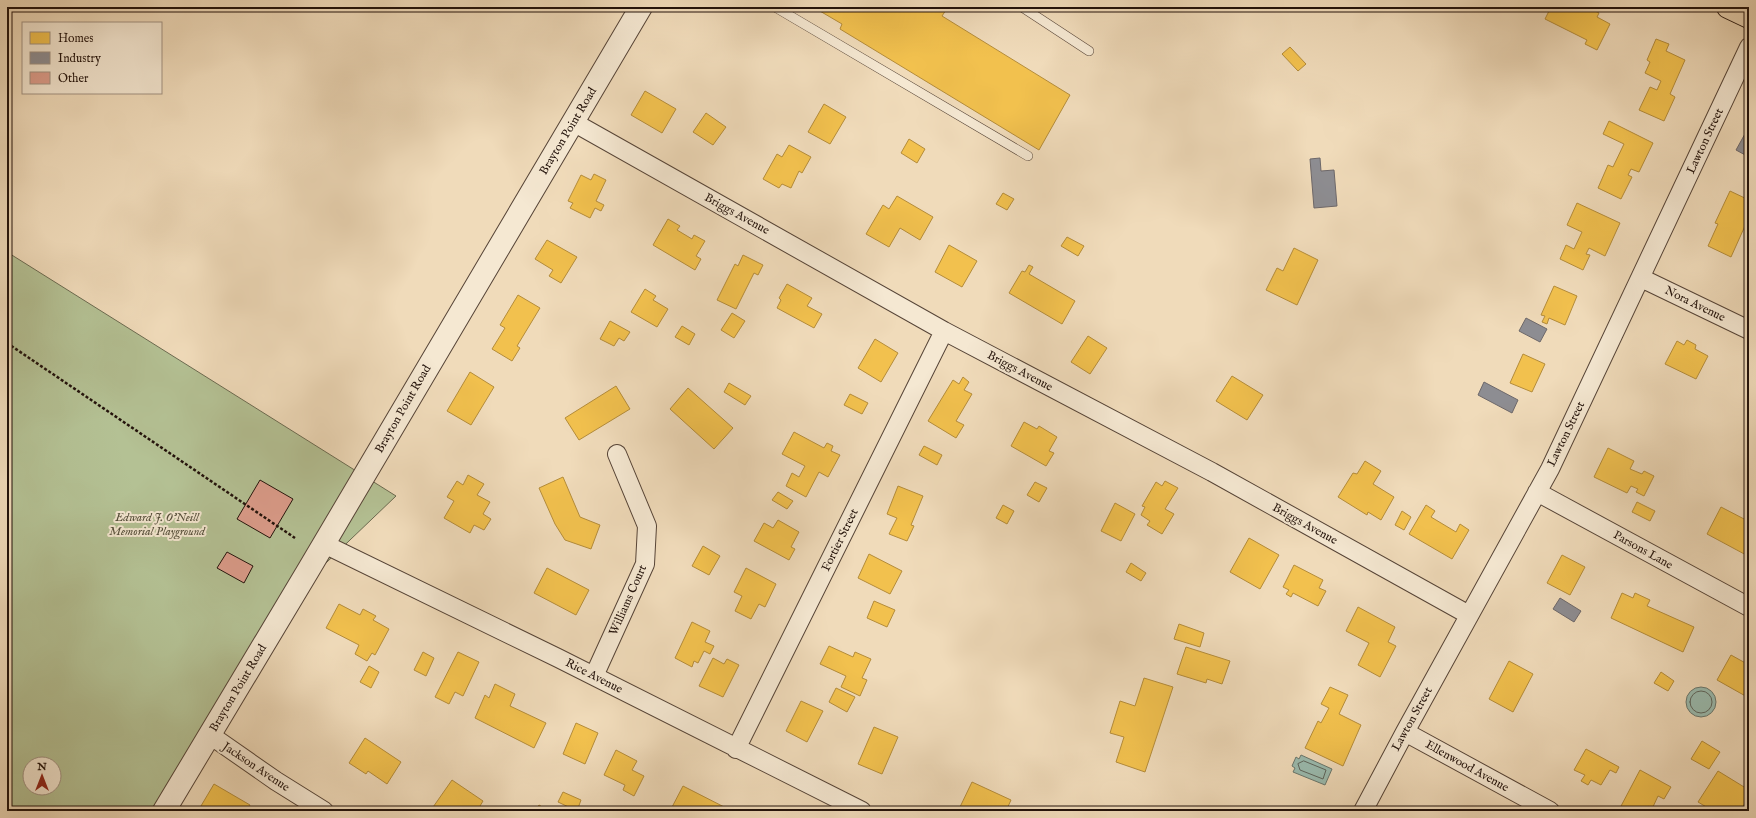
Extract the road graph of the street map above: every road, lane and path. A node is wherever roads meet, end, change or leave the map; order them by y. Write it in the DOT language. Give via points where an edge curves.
graph roads {
  1 [pos="640,7"];
  2 [pos="775,7"];
  3 [pos="1022,7"];
  4 [pos="1728,7"];
  5 [pos="1749,17"];
  6 [pos="1749,47"];
  7 [pos="1089,51"];
  8 [pos="573,122"];
  9 [pos="1028,156"];
  10 [pos="1640,278"];
  11 [pos="1749,330"];
  12 [pos="944,331"];
  13 [pos="7,343"];
  14 [pos="617,454"];
  15 [pos="1537,492"];
  16 [pos="295,538"];
  17 [pos="324,544"];
  18 [pos="1749,607"];
  19 [pos="1470,615"];
  20 [pos="594,676"];
  21 [pos="1404,732"];
  22 [pos="210,735"];
  23 [pos="736,748"];
  24 [pos="164,811"];
  25 [pos="324,811"];
  26 [pos="862,811"];
  27 [pos="1363,811"];
  28 [pos="1550,811"];
  1 -- 8 [label="street, Brayton Point Road"];
  2 -- 9 [label="lane"];
  3 -- 7 [label="lane"];
  4 -- 5 [label="main road"];
  6 -- 10 [label="street, Lawton Street"];
  8 -- 12 [label="street, Briggs Avenue"];
  8 -- 17 [label="street, Brayton Point Road"];
  10 -- 11 [label="street, Nora Avenue"];
  10 -- 15 [label="street, Lawton Street"];
  12 -- 19 [label="street, Briggs Avenue" via="1212,472"];
  12 -- 23 [label="street, Fortier Street"];
  13 -- 16 [label="path"];
  14 -- 20 [label="street, Williams Court" via="647,526 645,564"];
  15 -- 18 [label="street, Parsons Lane"];
  15 -- 19 [label="street, Lawton Street"];
  17 -- 20 [label="street, Rice Avenue"];
  17 -- 22 [label="street, Brayton Point Road"];
  19 -- 21 [label="street, Lawton Street"];
  20 -- 23 [label="street, Rice Avenue"];
  21 -- 27 [label="street, Lawton Street"];
  21 -- 28 [label="street, Ellenwood Avenue"];
  22 -- 24 [label="street, Brayton Point Road"];
  22 -- 25 [label="street, Jackson Avenue"];
  23 -- 26 [label="street, Rice Avenue"];
}
